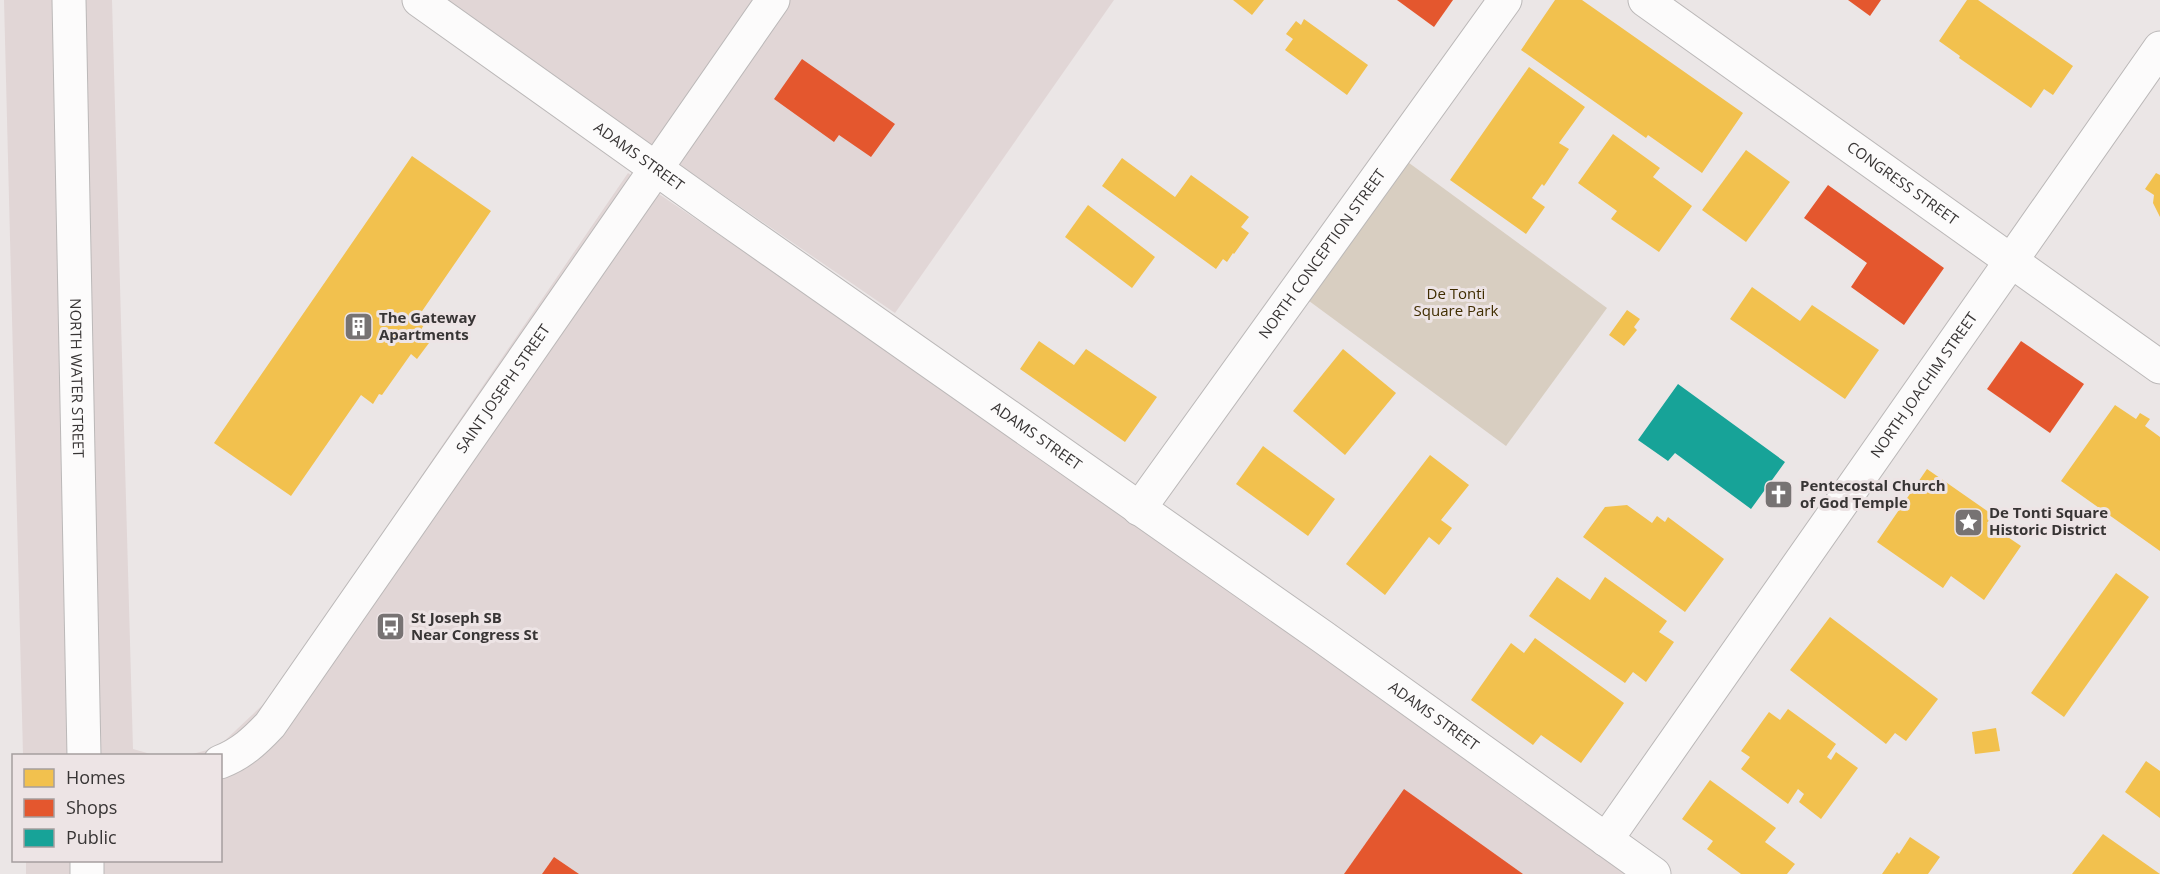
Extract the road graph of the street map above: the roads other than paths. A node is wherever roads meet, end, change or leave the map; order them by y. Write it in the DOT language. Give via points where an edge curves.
graph roads {
  1 [pos="69,0"];
  2 [pos="419,0"];
  3 [pos="773,0"];
  4 [pos="1505,0"];
  5 [pos="1645,0"];
  6 [pos="2160,48"];
  7 [pos="656,169"];
  8 [pos="2010,262"];
  9 [pos="2160,367"];
  10 [pos="1139,509"];
  11 [pos="84,754"];
  12 [pos="222,761"];
  13 [pos="1606,840"];
  14 [pos="1654,874"];
  1 -- 11 [label="main road, NORTH WATER STREET"];
  2 -- 7 [label="main road, ADAMS STREET"];
  3 -- 7 [label="main road, SAINT JOSEPH STREET"];
  4 -- 10 [label="main road, NORTH CONCEPTION STREET"];
  5 -- 8 [label="main road, CONGRESS STREET"];
  6 -- 8 [label="main road, NORTH JOACHIM STREET"];
  7 -- 10 [label="main road, ADAMS STREET"];
  7 -- 12 [label="main road, SAINT JOSEPH STREET" via="270,725 250,746"];
  8 -- 9 [label="main road, CONGRESS STREET"];
  8 -- 13 [label="main road, NORTH JOACHIM STREET"];
  10 -- 13 [label="main road, ADAMS STREET"];
  13 -- 14 [label="main road, ADAMS STREET"];
}
